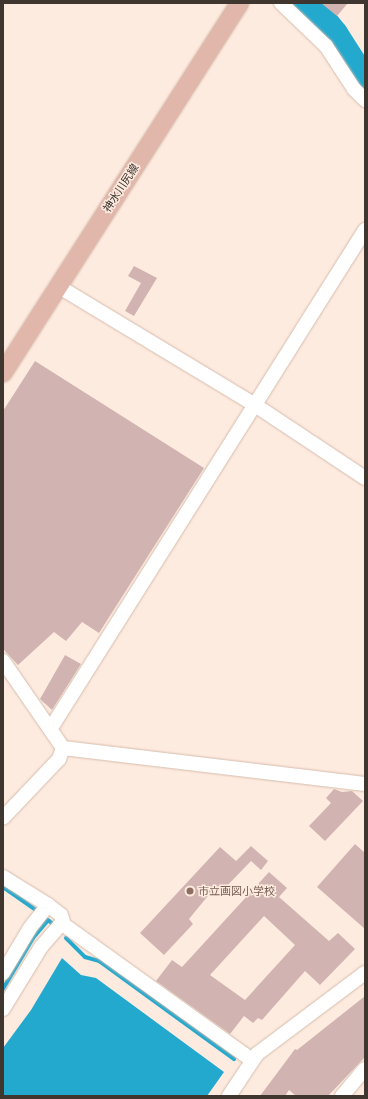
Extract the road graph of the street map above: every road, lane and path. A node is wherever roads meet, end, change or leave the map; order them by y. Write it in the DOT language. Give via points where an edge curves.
graph roads {
  1 [pos="240,3"];
  2 [pos="281,3"];
  3 [pos="365,100"];
  4 [pos="365,230"];
  5 [pos="58,286"];
  6 [pos="3,373"];
  7 [pos="255,405"];
  8 [pos="365,478"];
  9 [pos="3,661"];
  10 [pos="51,728"];
  11 [pos="63,748"];
  12 [pos="365,784"];
  13 [pos="3,818"];
  14 [pos="3,877"];
  15 [pos="48,905"];
  16 [pos="64,925"];
  17 [pos="3,973"];
  18 [pos="365,973"];
  19 [pos="3,1009"];
  20 [pos="252,1060"];
  21 [pos="365,1069"];
  22 [pos="229,1096"];
  23 [pos="342,1096"];
  1 -- 5 [label="main road, 神水川尻線"];
  2 -- 3 [label="street" via="326,46 354,89"];
  4 -- 7 [label="street"];
  5 -- 6 [label="main road, 神水川尻線"];
  5 -- 7 [label="street"];
  7 -- 8 [label="street"];
  7 -- 10 [label="street"];
  9 -- 10 [label="street"];
  10 -- 11 [label="street"];
  11 -- 12 [label="street"];
  11 -- 13 [label="street" via="59,759"];
  14 -- 15 [label="street"];
  15 -- 16 [label="street" via="61,915"];
  15 -- 17 [label="street" via="30,928"];
  16 -- 19 [label="street" via="59,926 38,952"];
  16 -- 20 [label="street"];
  18 -- 20 [label="street"];
  20 -- 22 [label="street"];
  21 -- 23 [label="street"];
}
